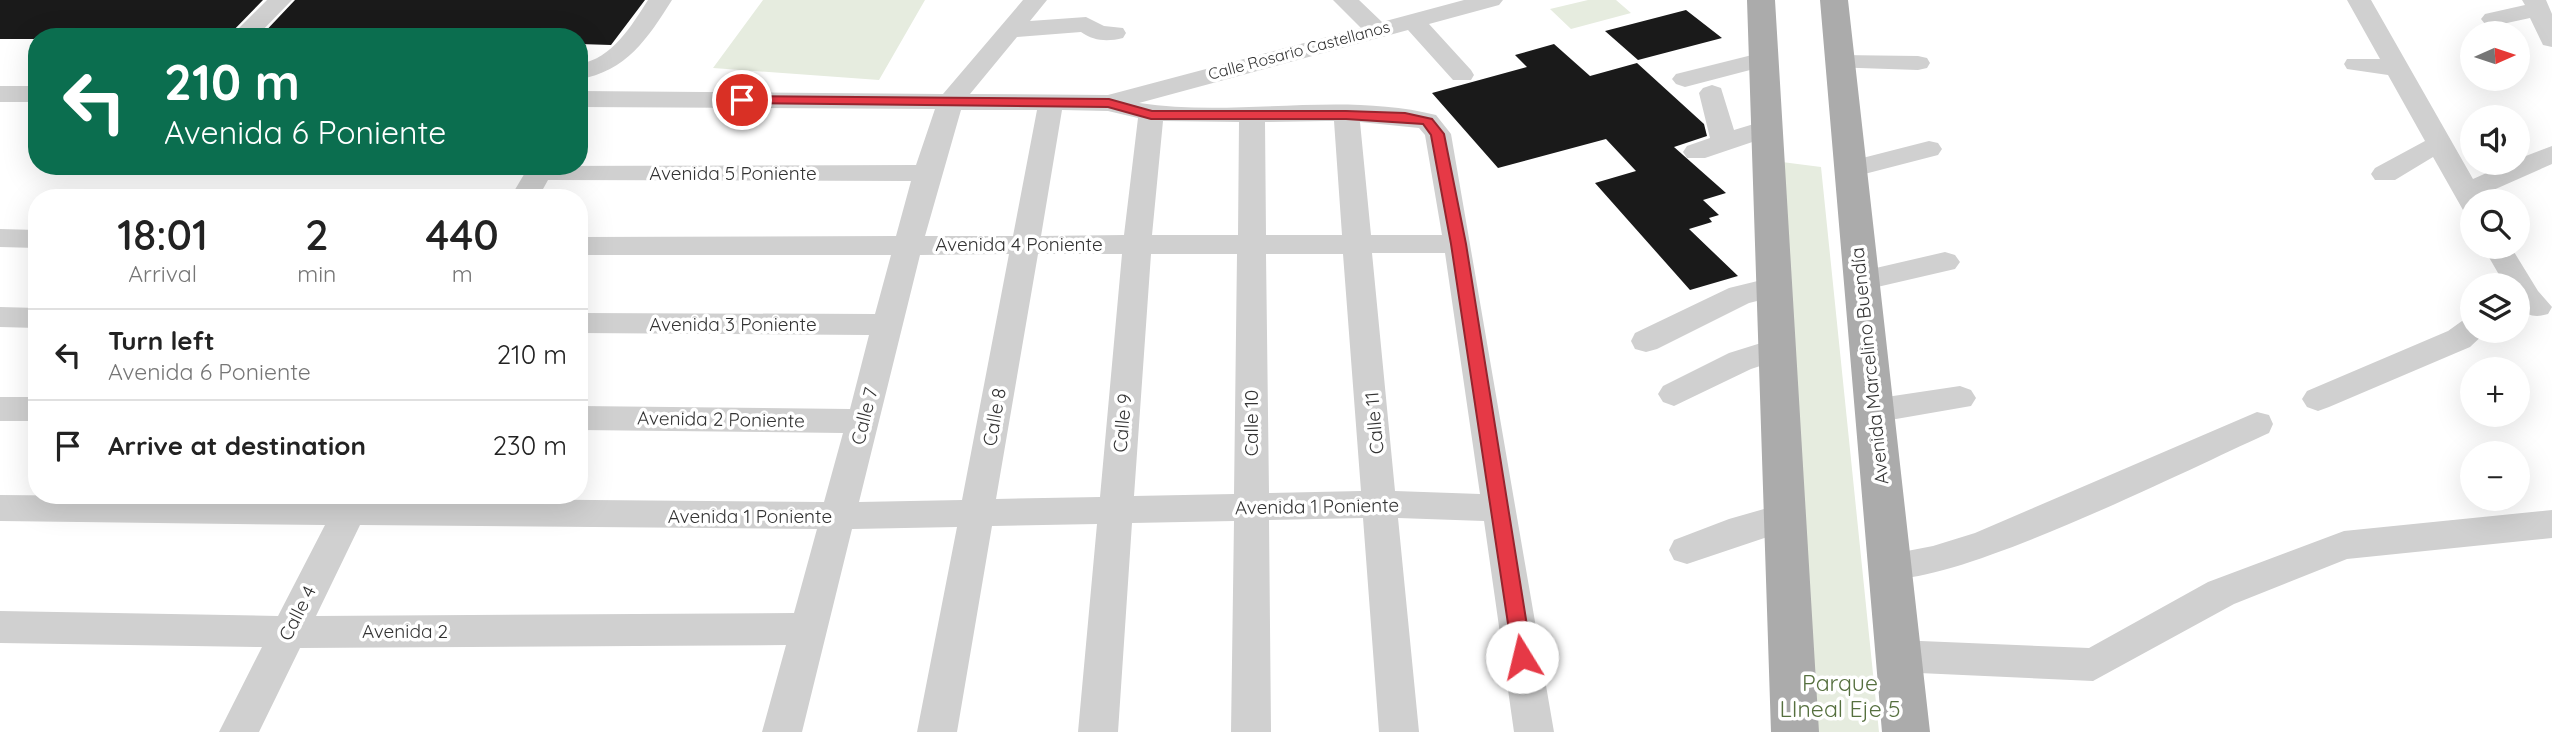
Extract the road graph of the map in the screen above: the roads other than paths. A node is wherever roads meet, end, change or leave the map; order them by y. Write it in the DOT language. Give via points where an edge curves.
graph roads {
  1 [pos="279,0"];
  2 [pos="291,0"];
  3 [pos="660,0"];
  4 [pos="1035,0"];
  5 [pos="1345,0"];
  6 [pos="1491,0"];
  7 [pos="1761,0"];
  8 [pos="1834,0"];
  9 [pos="2359,0"];
  10 [pos="2536,4"];
  11 [pos="2493,19"];
  12 [pos="1413,21"];
  13 [pos="251,28"];
  14 [pos="263,28"];
  15 [pos="1010,30"];
  16 [pos="1377,30"];
  17 [pos="1114,33"];
  18 [pos="2552,40"];
  19 [pos="1764,59"];
  20 [pos="1839,62"];
  21 [pos="1918,63"];
  22 [pos="2356,64"];
  23 [pos="2397,68"];
  24 [pos="588,70"];
  25 [pos="1462,75"];
  26 [pos="1685,79"];
  27 [pos="1712,93"];
  28 [pos="0,94"];
  29 [pos="28,94"];
  30 [pos="588,102"];
  31 [pos="951,102"];
  32 [pos="1051,102"];
  33 [pos="1109,103"];
  34 [pos="1252,114"];
  35 [pos="1151,115"];
  36 [pos="1346,115"];
  37 [pos="1767,128"];
  38 [pos="1724,142"];
  39 [pos="1929,149"];
  40 [pos="2442,149"];
  41 [pos="1696,152"];
  42 [pos="2552,154"];
  43 [pos="588,169"];
  44 [pos="1849,170"];
  45 [pos="927,173"];
  46 [pos="2385,174"];
  47 [pos="2465,189"];
  48 [pos="2487,189"];
  49 [pos="0,238"];
  50 [pos="28,239"];
  51 [pos="1359,242"];
  52 [pos="1253,243"];
  53 [pos="909,244"];
  54 [pos="1026,244"];
  55 [pos="1137,244"];
  56 [pos="1458,244"];
  57 [pos="588,246"];
  58 [pos="2504,259"];
  59 [pos="1945,262"];
  60 [pos="1860,281"];
  61 [pos="1774,287"];
  62 [pos="2536,310"];
  63 [pos="0,317"];
  64 [pos="28,318"];
  65 [pos="588,323"];
  66 [pos="887,325"];
  67 [pos="2460,338"];
  68 [pos="1646,341"];
  69 [pos="1777,349"];
  70 [pos="1674,394"];
  71 [pos="1960,398"];
  72 [pos="2318,399"];
  73 [pos="0,408"];
  74 [pos="28,409"];
  75 [pos="1873,411"];
  76 [pos="588,418"];
  77 [pos="863,421"];
  78 [pos="2257,424"];
  79 [pos="353,504"];
  80 [pos="1380,504"];
  81 [pos="1251,507"];
  82 [pos="0,508"];
  83 [pos="1500,508"];
  84 [pos="1115,511"];
  85 [pos="977,514"];
  86 [pos="839,516"];
  87 [pos="1785,517"];
  88 [pos="2552,524"];
  89 [pos="1687,550"];
  90 [pos="1889,567"];
  91 [pos="0,627"];
  92 [pos="810,629"];
  93 [pos="287,632"];
  94 [pos="1897,656"];
  95 [pos="1786,729"];
  96 [pos="239,732"];
  97 [pos="782,732"];
  98 [pos="937,732"];
  99 [pos="1098,732"];
  100 [pos="1251,732"];
  101 [pos="1399,732"];
  102 [pos="1534,732"];
  103 [pos="1906,732"];
  1 -- 13 [label="street"];
  2 -- 14 [label="street"];
  3 -- 24 [label="street" via="619,54"];
  4 -- 15 [label="street"];
  5 -- 16 [label="street"];
  6 -- 12 [label="street, Calle Rosario Castellanos"];
  7 -- 19 [label="main road"];
  8 -- 20 [label="main road, Avenida Marcelino Buendía"];
  9 -- 23 [label="street"];
  10 -- 11 [label="street"];
  10 -- 18 [label="street"];
  12 -- 16 [label="street, Calle Rosario Castellanos"];
  12 -- 25 [label="street"];
  15 -- 17 [label="street" via="1086,24 1098,33"];
  15 -- 31 [label="street"];
  16 -- 33 [label="street, Calle Rosario Castellanos"];
  19 -- 26 [label="street"];
  19 -- 37 [label="main road"];
  20 -- 21 [label="street"];
  20 -- 44 [label="main road, Avenida Marcelino Buendía"];
  22 -- 23 [label="street"];
  23 -- 40 [label="street"];
  27 -- 38 [label="street"];
  28 -- 29 [label="street"];
  30 -- 31 [label="street"];
  31 -- 32 [label="street"];
  31 -- 45 [label="street, Calle 7"];
  32 -- 33 [label="street"];
  32 -- 54 [label="street, Calle 8"];
  33 -- 35 [label="street"];
  34 -- 35 [label="street"];
  34 -- 36 [label="street"];
  34 -- 52 [label="street, Calle 10"];
  35 -- 55 [label="street, Calle 9"];
  36 -- 51 [label="street, Calle 11"];
  36 -- 56 [label="street" via="1427,121 1438,134"];
  37 -- 38 [label="street"];
  37 -- 61 [label="main road"];
  38 -- 41 [label="street"];
  39 -- 44 [label="street"];
  40 -- 46 [label="street" via="2425,149"];
  40 -- 47 [label="street"];
  42 -- 48 [label="street"];
  43 -- 45 [label="street, Avenida 5 Poniente"];
  44 -- 60 [label="main road, Avenida Marcelino Buendía"];
  45 -- 53 [label="street, Calle 7"];
  49 -- 50 [label="street"];
  51 -- 52 [label="street, Avenida 4 Poniente"];
  51 -- 56 [label="street, Avenida 4 Poniente"];
  51 -- 80 [label="street, Calle 11"];
  52 -- 55 [label="street, Avenida 4 Poniente"];
  52 -- 81 [label="street, Calle 10"];
  53 -- 54 [label="street, Avenida 4 Poniente"];
  53 -- 57 [label="street, Avenida 4 Poniente"];
  53 -- 66 [label="street, Calle 7"];
  54 -- 55 [label="street, Avenida 4 Poniente"];
  54 -- 85 [label="street, Calle 8"];
  55 -- 84 [label="street, Calle 9"];
  56 -- 83 [label="street"];
  58 -- 62 [label="street"];
  59 -- 60 [label="street"];
  60 -- 75 [label="main road, Avenida Marcelino Buendía"];
  61 -- 68 [label="street" via="1740,295"];
  61 -- 69 [label="main road"];
  63 -- 64 [label="street"];
  65 -- 66 [label="street, Avenida 3 Poniente"];
  66 -- 77 [label="street, Calle 7"];
  67 -- 72 [label="street"];
  69 -- 70 [label="street" via="1740,361"];
  69 -- 87 [label="main road"];
  71 -- 75 [label="street"];
  73 -- 74 [label="street"];
  75 -- 90 [label="main road, Avenida Marcelino Buendía"];
  76 -- 77 [label="street, Avenida 2 Poniente"];
  77 -- 86 [label="street, Calle 7"];
  78 -- 90 [label="street" via="1985,544"];
  79 -- 82 [label="street, Avenida 1 Poniente"];
  79 -- 86 [label="street, Avenida 1 Poniente"];
  79 -- 93 [label="street, Calle 4"];
  80 -- 81 [label="street, Avenida 1 Poniente"];
  80 -- 83 [label="street, Avenida 1 Poniente"];
  80 -- 101 [label="street, Calle 11"];
  81 -- 84 [label="street, Avenida 1 Poniente"];
  81 -- 100 [label="street, Calle 10"];
  83 -- 102 [label="street"];
  84 -- 85 [label="street, Avenida 1 Poniente"];
  84 -- 99 [label="street, Calle 9"];
  85 -- 86 [label="street, Avenida 1 Poniente"];
  85 -- 98 [label="street, Calle 8"];
  86 -- 92 [label="street, Calle 7"];
  87 -- 89 [label="street"];
  87 -- 95 [label="main road"];
  88 -- 94 [label="street" via="2344,545 2221,593 2093,665"];
  90 -- 94 [label="main road, Avenida Marcelino Buendía"];
  91 -- 93 [label="street, Avenida 2"];
  92 -- 93 [label="street, Avenida 2"];
  92 -- 97 [label="street, Calle 7"];
  93 -- 96 [label="street, Calle 4"];
  94 -- 103 [label="main road, Avenida Marcelino Buendía"];
}
